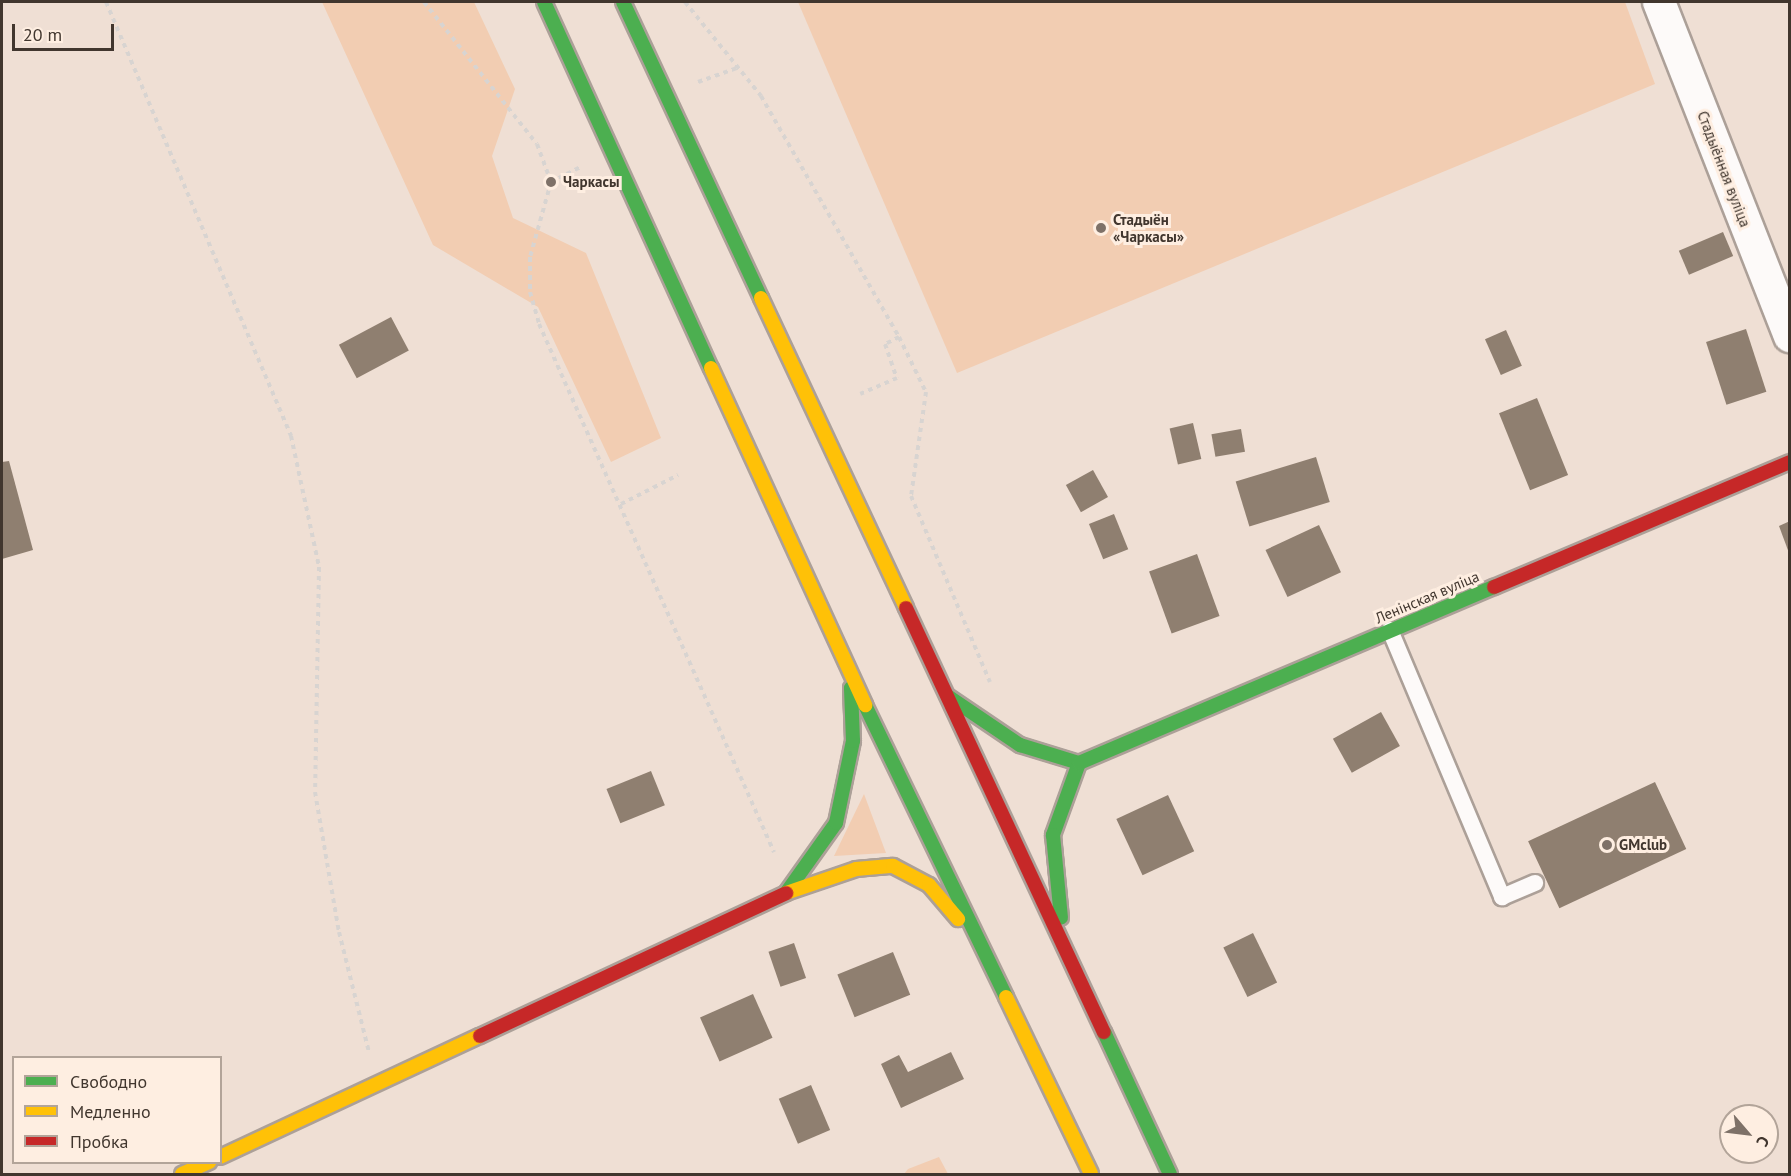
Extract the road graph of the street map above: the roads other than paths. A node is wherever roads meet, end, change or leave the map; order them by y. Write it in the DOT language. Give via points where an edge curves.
graph roads {
  1 [pos="544,2"];
  2 [pos="623,2"];
  3 [pos="1659,2"];
  4 [pos="1790,336"];
  5 [pos="1790,462"];
  6 [pos="1390,630"];
  7 [pos="851,676"];
  8 [pos="945,694"];
  9 [pos="1079,763"];
  10 [pos="1535,883"];
  11 [pos="786,893"];
  12 [pos="991,960"];
  13 [pos="1070,961"];
  14 [pos="222,1156"];
  15 [pos="204,1164"];
  16 [pos="182,1174"];
  17 [pos="1091,1174"];
  18 [pos="1170,1174"];
  1 -- 7 [label="main road"];
  2 -- 8 [label="main road"];
  3 -- 4 [label="street, Стадыённая вуліца"];
  5 -- 6 [label="main road, Ленінская вуліца"];
  6 -- 9 [label="main road, Ленінская вуліца"];
  6 -- 10 [label="lane" via="1502,897"];
  7 -- 11 [label="main road" via="853,741 836,823"];
  7 -- 12 [label="main road"];
  8 -- 9 [label="main road" via="1020,745"];
  8 -- 13 [label="main road"];
  9 -- 13 [label="main road" via="1053,835"];
  11 -- 12 [label="main road" via="856,869 893,866 929,885"];
  11 -- 14 [label="main road"];
  12 -- 17 [label="main road"];
  13 -- 18 [label="main road"];
  15 -- 16 [label="main road"];
}
